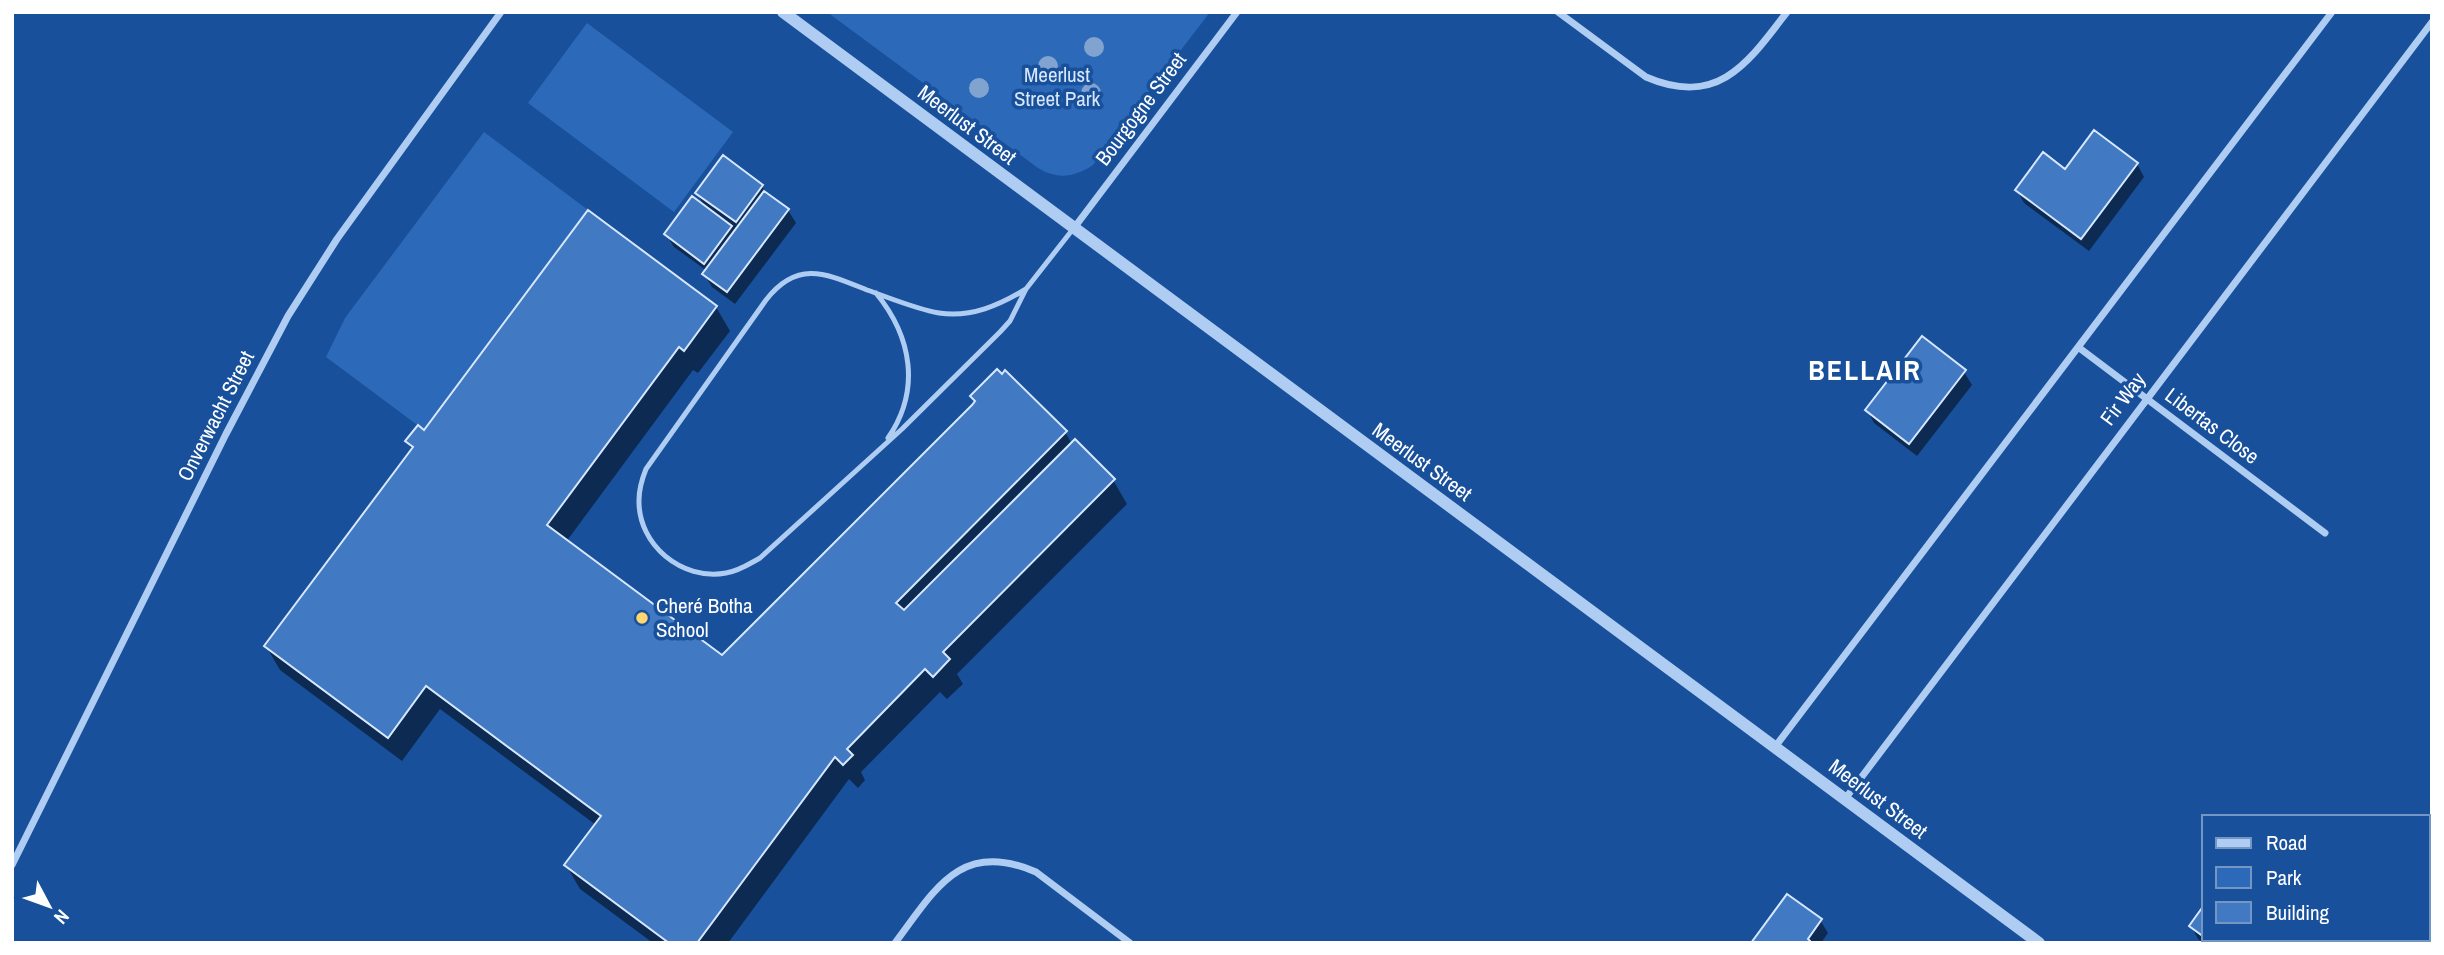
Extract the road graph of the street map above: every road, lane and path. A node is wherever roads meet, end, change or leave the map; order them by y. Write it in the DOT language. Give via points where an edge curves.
graph roads {
  1 [pos="501,12"];
  2 [pos="783,12"];
  3 [pos="1237,12"];
  4 [pos="1558,12"];
  5 [pos="1787,12"];
  6 [pos="2332,12"];
  7 [pos="2432,22"];
  8 [pos="1074,228"];
  9 [pos="1026,289"];
  10 [pos="876,293"];
  11 [pos="2078,347"];
  12 [pos="2147,397"];
  13 [pos="881,448"];
  14 [pos="2325,533"];
  15 [pos="1775,747"];
  16 [pos="1845,799"];
  17 [pos="12,864"];
  18 [pos="895,943"];
  19 [pos="1130,943"];
  20 [pos="2039,943"];
  1 -- 17 [label="street, Onverwacht Street" via="352,218 288,316"];
  2 -- 8 [label="street, Meerlust Street"];
  3 -- 8 [label="street, Bourgogne Street"];
  4 -- 5 [label="street" via="1646,77 1688,88 1737,71"];
  6 -- 11 [label="street"];
  7 -- 12 [label="street, Fir Way"];
  8 -- 9 [label="lane"];
  8 -- 15 [label="street, Meerlust Street"];
  9 -- 10 [label="lane" via="1004,303 958,314 937,313"];
  9 -- 13 [label="lane" via="1000,332"];
  10 -- 13 [label="lane" via="898,325 908,365 903,409"];
  10 -- 13 [label="lane" via="813,273 798,275 774,289 646,469 638,503 641,520 658,551 672,563 707,575 726,573 760,558"];
  11 -- 12 [label="street, Libertas Close"];
  11 -- 15 [label="street"];
  12 -- 14 [label="street, Libertas Close"];
  12 -- 16 [label="street, Fir Way"];
  15 -- 16 [label="street, Meerlust Street"];
  16 -- 20 [label="street, Meerlust Street"];
  18 -- 19 [label="street" via="939,884 965,867 999,862 1036,872"];
}
